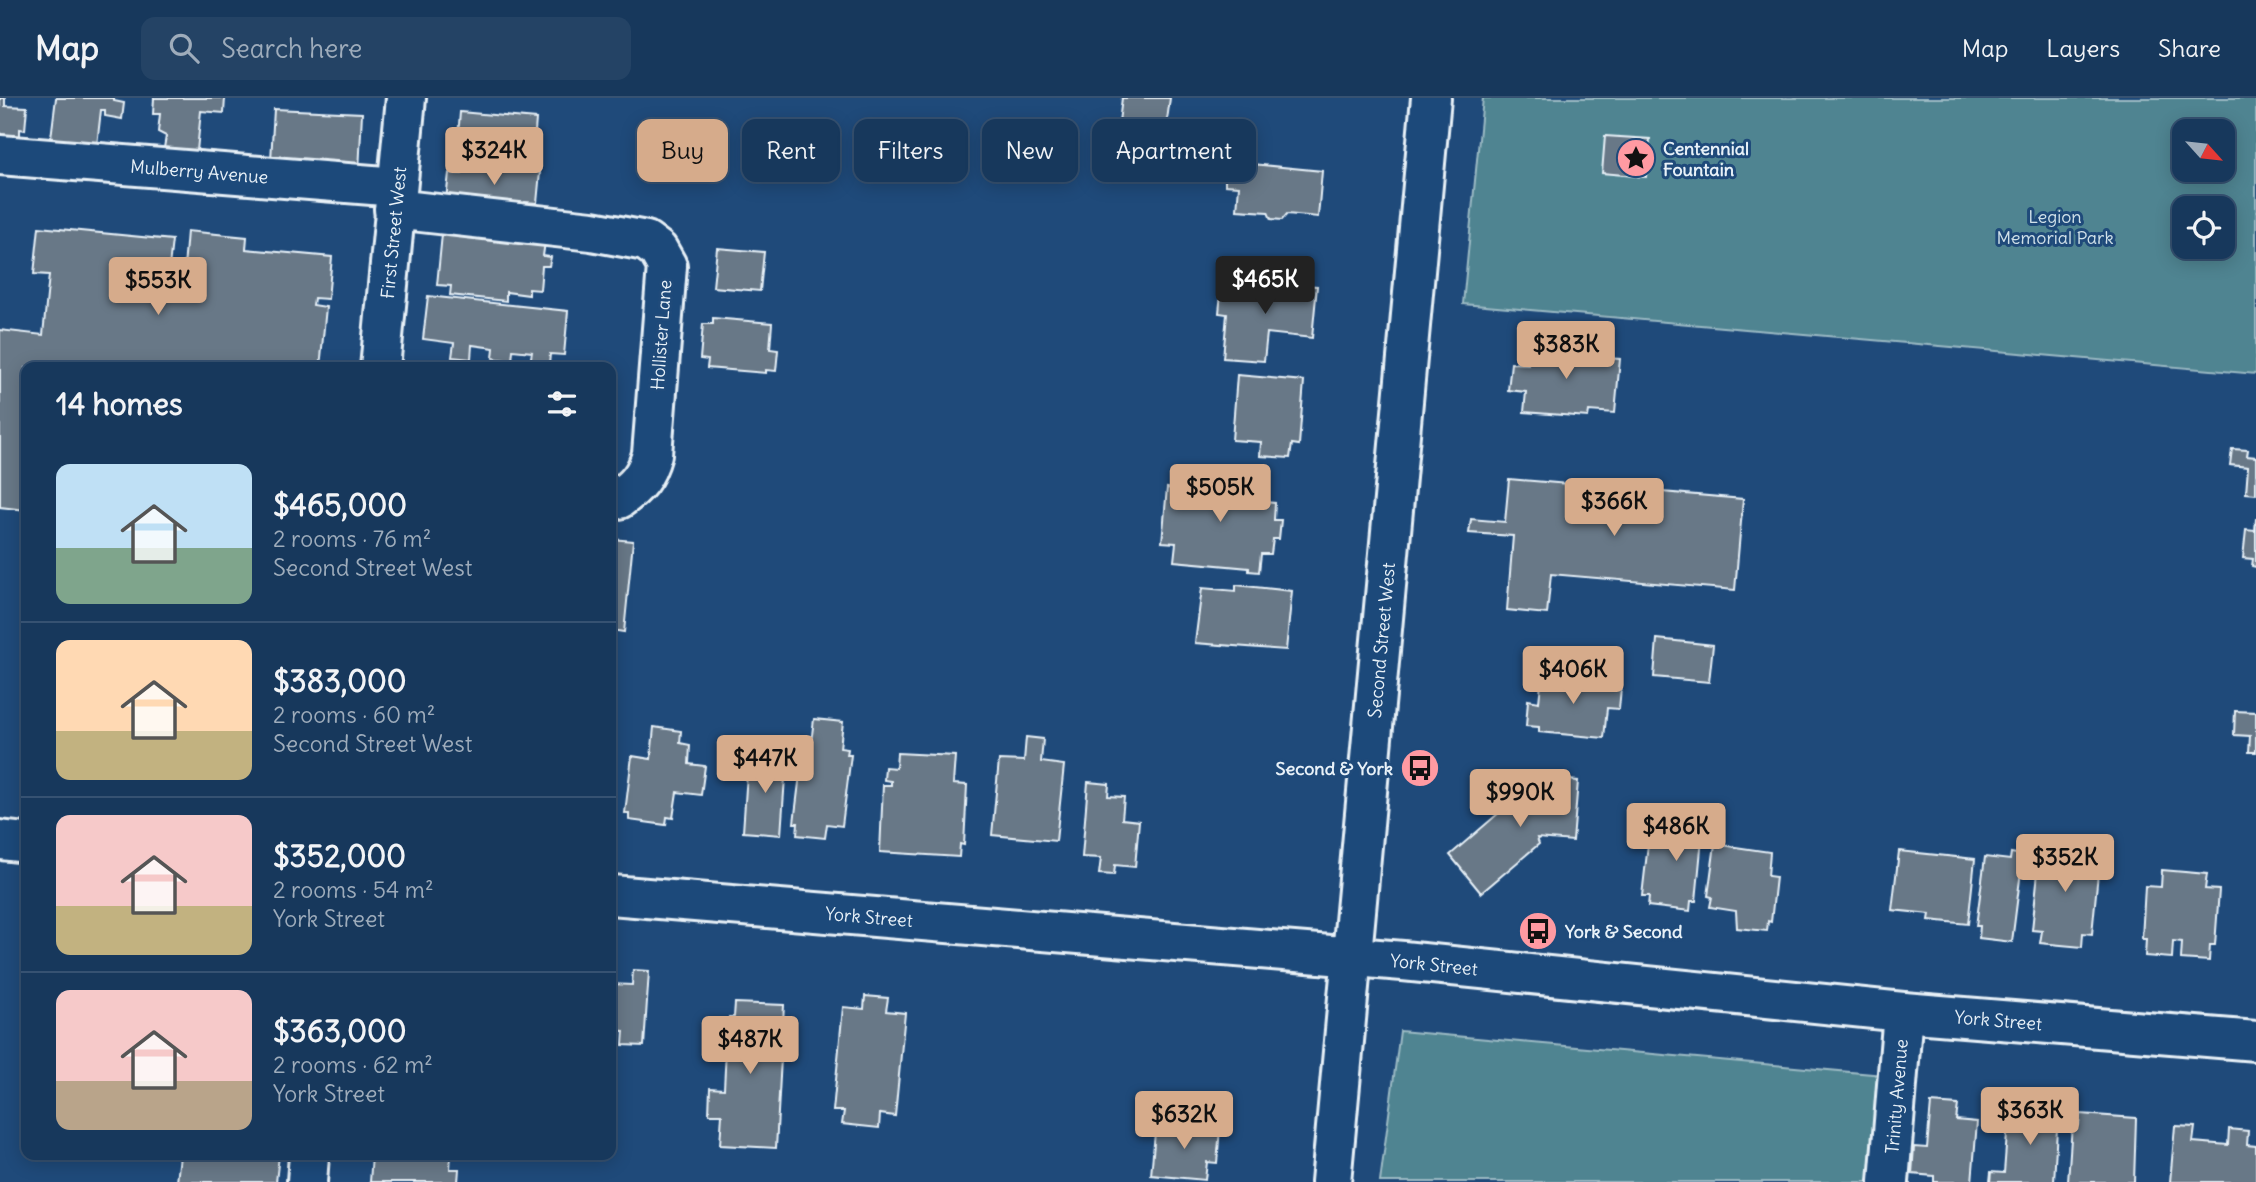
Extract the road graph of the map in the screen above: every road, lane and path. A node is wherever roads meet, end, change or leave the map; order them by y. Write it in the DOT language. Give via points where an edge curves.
graph roads {
  1 [pos="406,98"];
  2 [pos="1431,98"];
  3 [pos="0,155"];
  4 [pos="396,198"];
  5 [pos="381,362"];
  6 [pos="616,497"];
  7 [pos="0,840"];
  8 [pos="21,842"];
  9 [pos="616,895"];
  10 [pos="1351,959"];
  11 [pos="1903,1012"];
  12 [pos="2256,1041"];
  13 [pos="309,1160"];
  14 [pos="307,1182"];
  15 [pos="1331,1182"];
  16 [pos="1889,1182"];
  1 -- 4 [label="street, First Street West"];
  2 -- 10 [label="street, Second Street West"];
  3 -- 4 [label="street, Mulberry Avenue"];
  4 -- 5 [label="street, First Street West"];
  4 -- 6 [label="street, Hollister Lane" via="646,241 658,250 667,265 652,454 638,485"];
  7 -- 8 [label="street"];
  9 -- 10 [label="street, York Street"];
  10 -- 11 [label="street, York Street"];
  10 -- 15 [label="street, Second Street West"];
  11 -- 12 [label="street, York Street"];
  11 -- 16 [label="street, Trinity Avenue"];
  13 -- 14 [label="street"];
}
